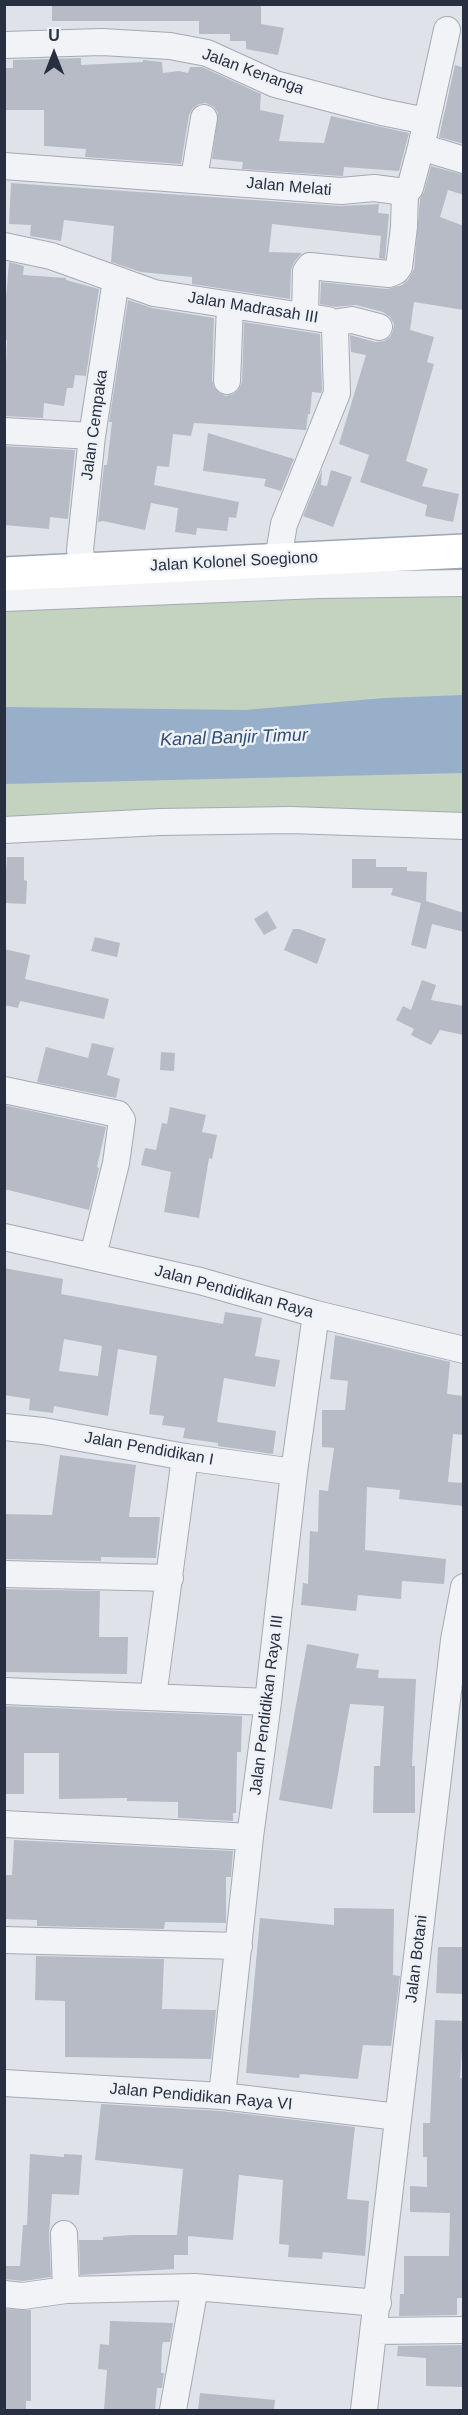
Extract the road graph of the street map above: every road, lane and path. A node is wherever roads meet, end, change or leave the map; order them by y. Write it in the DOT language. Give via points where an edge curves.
graph roads {
  1 [pos="447,30"];
  2 [pos="4,45"];
  3 [pos="204,118"];
  4 [pos="426,121"];
  5 [pos="421,147"];
  6 [pos="464,160"];
  7 [pos="4,166"];
  8 [pos="194,178"];
  9 [pos="405,192"];
  10 [pos="4,246"];
  11 [pos="116,280"];
  12 [pos="230,304"];
  13 [pos="305,316"];
  14 [pos="332,323"];
  15 [pos="380,327"];
  16 [pos="227,381"];
  17 [pos="4,430"];
  18 [pos="92,436"];
  19 [pos="464,551"];
  20 [pos="278,559"];
  21 [pos="464,567"];
  22 [pos="84,571"];
  23 [pos="4,574"];
  24 [pos="464,583"];
  25 [pos="4,587"];
  26 [pos="4,598"];
  27 [pos="464,826"];
  28 [pos="4,830"];
  29 [pos="4,1090"];
  30 [pos="4,1236"];
  31 [pos="93,1256"];
  32 [pos="316,1314"];
  33 [pos="464,1350"];
  34 [pos="4,1426"];
  35 [pos="185,1457"];
  36 [pos="294,1472"];
  37 [pos="4,1574"];
  38 [pos="170,1578"];
  39 [pos="464,1587"];
  40 [pos="4,1691"];
  41 [pos="153,1697"];
  42 [pos="268,1702"];
  43 [pos="4,1824"];
  44 [pos="250,1837"];
  45 [pos="4,1940"];
  46 [pos="239,1946"];
  47 [pos="4,2083"];
  48 [pos="222,2096"];
  49 [pos="398,2118"];
  50 [pos="64,2234"];
  51 [pos="195,2287"];
  52 [pos="66,2290"];
  53 [pos="4,2295"];
  54 [pos="378,2303"];
  55 [pos="464,2330"];
  56 [pos="374,2331"];
  57 [pos="174,2410"];
  58 [pos="364,2410"];
  1 -- 4 [label="street"];
  2 -- 4 [label="street, Jalan Kenanga" via="102,42 170,46 207,53 275,84"];
  3 -- 8 [label="street"];
  4 -- 5 [label="street"];
  5 -- 6 [label="street"];
  5 -- 9 [label="street" via="410,188"];
  7 -- 8 [label="street, Jalan Melati"];
  8 -- 9 [label="street, Jalan Melati" via="341,191 374,188"];
  9 -- 13 [label="street" via="396,271 388,274 310,266 306,271"];
  10 -- 11 [label="street, Jalan Madrasah III" via="51,256"];
  11 -- 12 [label="street, Jalan Madrasah III" via="154,292"];
  11 -- 18 [label="street, Jalan Cempaka"];
  12 -- 13 [label="street, Jalan Madrasah III"];
  12 -- 16 [label="street"];
  13 -- 14 [label="street, Jalan Madrasah III"];
  14 -- 15 [label="street" via="352,320"];
  14 -- 20 [label="street, Jalan Madrasah III" via="337,393 284,524"];
  17 -- 18 [label="street"];
  18 -- 22 [label="street, Jalan Cempaka" via="80,550"];
  19 -- 20 [label="main road, Jalan Kolonel Soegiono"];
  20 -- 22 [label="main road, Jalan Kolonel Soegiono"];
  21 -- 25 [label="main road, Jalan Kolonel Soegiono"];
  22 -- 23 [label="main road, Jalan Kolonel Soegiono"];
  24 -- 26 [label="street"];
  27 -- 28 [label="street" via="291,820"];
  29 -- 31 [label="street" via="117,1114 122,1120 116,1163"];
  30 -- 31 [label="street, Jalan Pendidikan Raya"];
  31 -- 32 [label="street, Jalan Pendidikan Raya"];
  32 -- 33 [label="street, Jalan Pendidikan Raya"];
  32 -- 36 [label="street, Jalan Pendidikan Raya III"];
  34 -- 35 [label="street, Jalan Pendidikan I"];
  35 -- 36 [label="street, Jalan Pendidikan I"];
  35 -- 38 [label="street"];
  36 -- 42 [label="street, Jalan Pendidikan Raya III"];
  37 -- 38 [label="street"];
  38 -- 41 [label="street"];
  39 -- 49 [label="street, Jalan Botani" via="454,1640"];
  40 -- 41 [label="street"];
  41 -- 42 [label="street"];
  42 -- 44 [label="street, Jalan Pendidikan Raya III"];
  43 -- 44 [label="street"];
  44 -- 46 [label="street, Jalan Pendidikan Raya III"];
  45 -- 46 [label="street"];
  46 -- 48 [label="street, Jalan Pendidikan Raya III"];
  47 -- 48 [label="street, Jalan Pendidikan Raya VI"];
  48 -- 49 [label="street, Jalan Pendidikan Raya VI"];
  49 -- 54 [label="street, Jalan Botani"];
  50 -- 52 [label="street"];
  51 -- 52 [label="street"];
  51 -- 54 [label="street"];
  51 -- 57 [label="street"];
  52 -- 53 [label="street"];
  54 -- 56 [label="street, Jalan Botani"];
  55 -- 56 [label="street"];
  56 -- 58 [label="street, Jalan Botani"];
}
